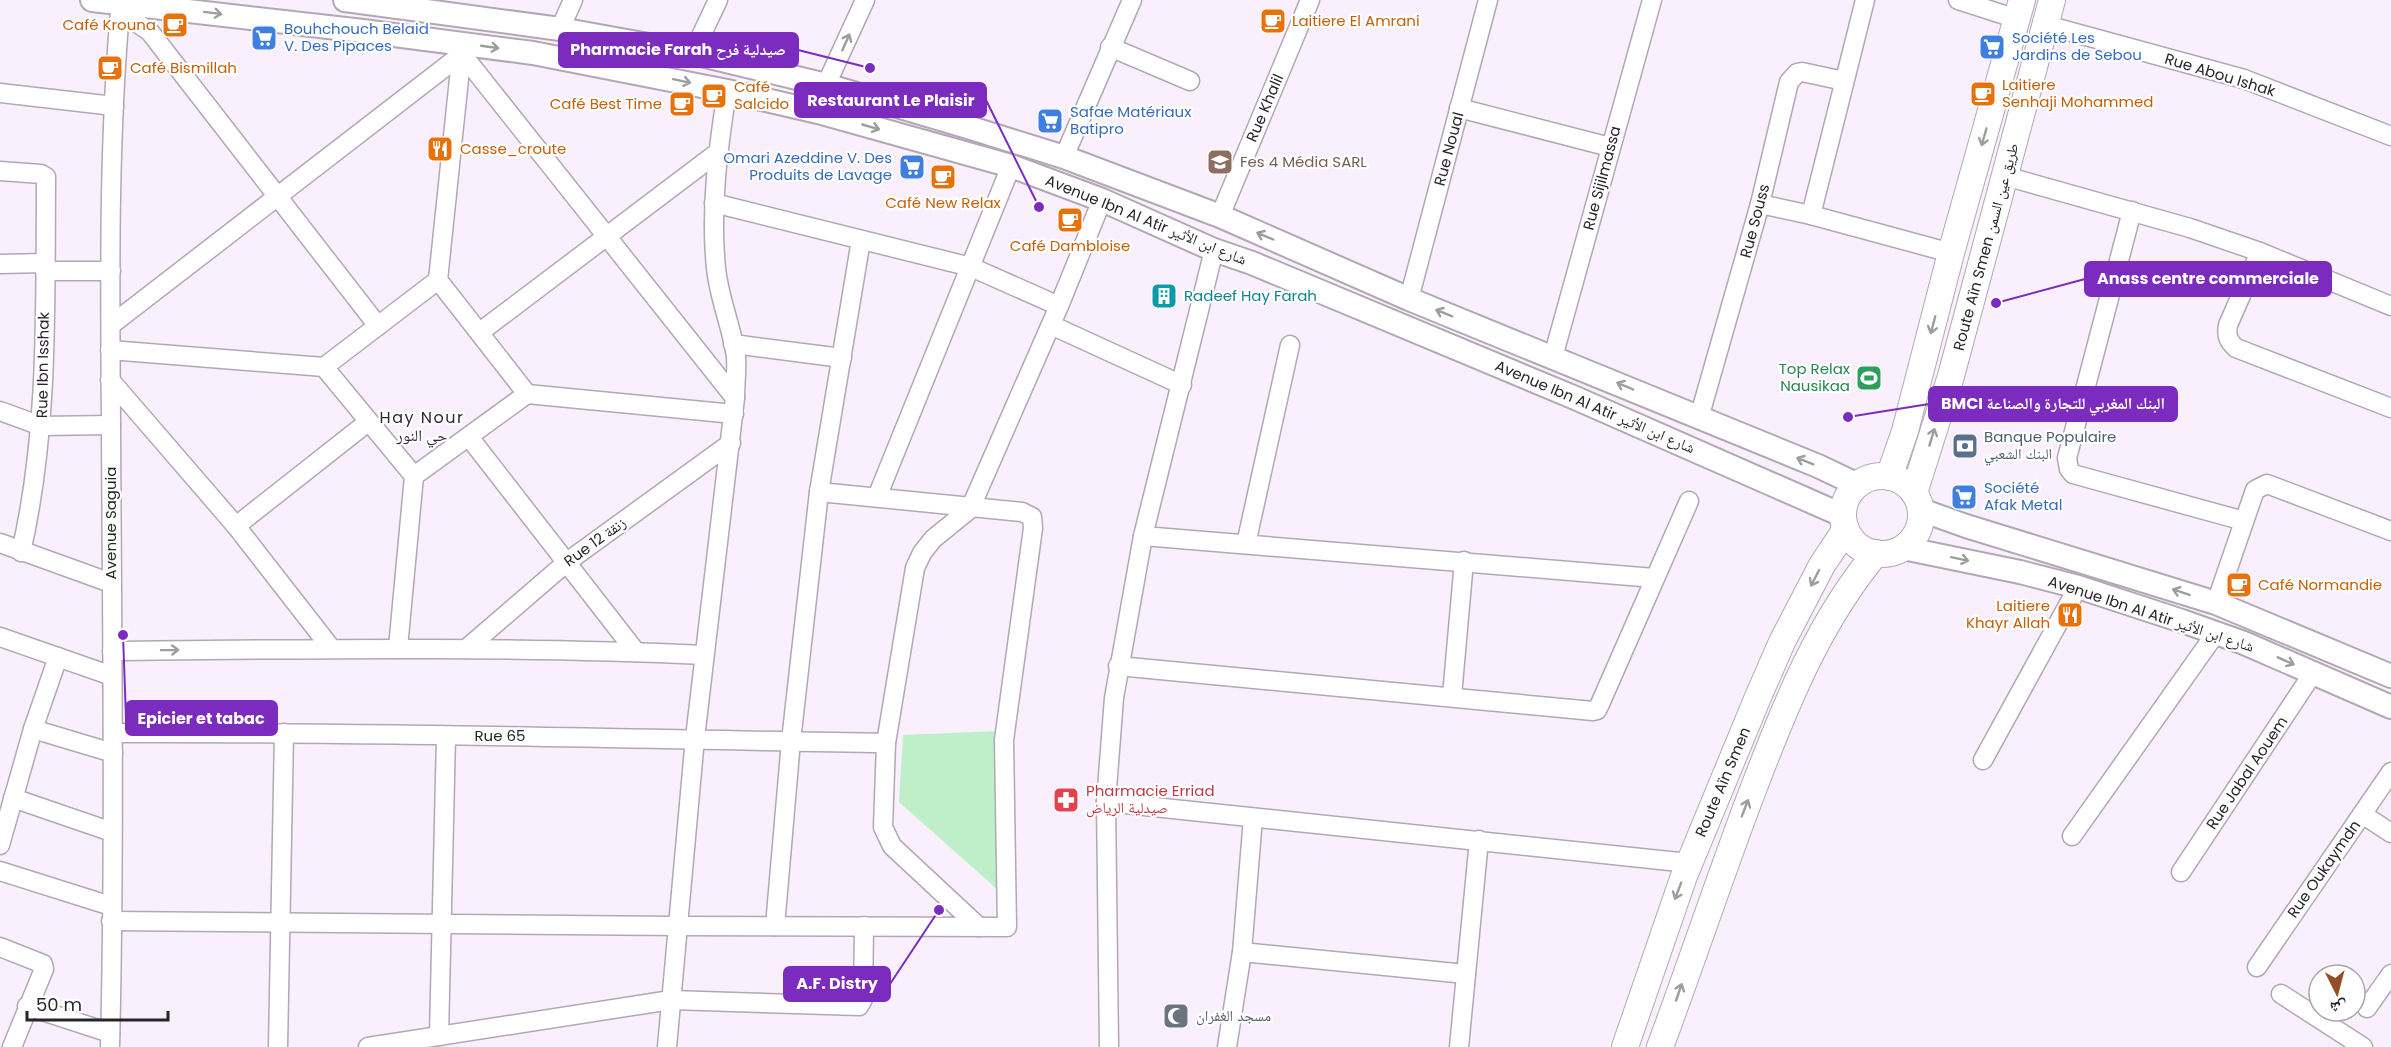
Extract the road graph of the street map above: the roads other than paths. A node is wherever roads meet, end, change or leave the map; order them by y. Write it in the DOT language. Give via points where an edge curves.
graph roads {
  1 [pos="92,0"];
  2 [pos="345,0"];
  3 [pos="573,0"];
  4 [pos="718,0"];
  5 [pos="865,0"];
  6 [pos="1131,0"];
  7 [pos="1310,0"];
  8 [pos="1488,0"];
  9 [pos="1652,0"];
  10 [pos="1865,0"];
  11 [pos="1958,0"];
  12 [pos="2052,0"];
  13 [pos="121,5"];
  14 [pos="2020,10"];
  15 [pos="2046,25"];
  16 [pos="560,29"];
  17 [pos="1110,47"];
  18 [pos="462,49"];
  19 [pos="693,53"];
  20 [pos="1190,81"];
  21 [pos="1844,81"];
  22 [pos="826,85"];
  23 [pos="727,91"];
  24 [pos="0,93"];
  25 [pos="114,106"];
  26 [pos="1460,108"];
  27 [pos="2391,136"];
  28 [pos="1610,147"];
  29 [pos="717,153"];
  30 [pos="1064,157"];
  31 [pos="1011,166"];
  32 [pos="0,171"];
  33 [pos="2005,176"];
  34 [pos="277,198"];
  35 [pos="1102,200"];
  36 [pos="714,203"];
  37 [pos="1760,204"];
  38 [pos="2132,211"];
  39 [pos="1811,215"];
  40 [pos="1220,216"];
  41 [pos="607,237"];
  42 [pos="861,240"];
  43 [pos="1214,250"];
  44 [pos="2260,252"];
  45 [pos="1952,253"];
  46 [pos="0,264"];
  47 [pos="45,267"];
  48 [pos="971,267"];
  49 [pos="111,271"];
  50 [pos="438,280"];
  51 [pos="1409,299"];
  52 [pos="1059,306"];
  53 [pos="2391,306"];
  54 [pos="111,325"];
  55 [pos="1051,325"];
  56 [pos="378,326"];
  57 [pos="480,332"];
  58 [pos="733,344"];
  59 [pos="1290,345"];
  60 [pos="110,350"];
  61 [pos="1553,357"];
  62 [pos="842,358"];
  63 [pos="324,367"];
  64 [pos="110,380"];
  65 [pos="1182,385"];
  66 [pos="527,394"];
  67 [pos="735,406"];
  68 [pos="2391,408"];
  69 [pos="0,411"];
  70 [pos="1699,418"];
  71 [pos="368,422"];
  72 [pos="111,425"];
  73 [pos="41,426"];
  74 [pos="469,437"];
  75 [pos="731,443"];
  76 [pos="414,476"];
  77 [pos="1889,477"];
  78 [pos="1858,485"];
  79 [pos="819,492"];
  80 [pos="877,497"];
  81 [pos="1689,501"];
  82 [pos="1917,501"];
  83 [pos="970,509"];
  84 [pos="2244,520"];
  85 [pos="1845,522"];
  86 [pos="236,526"];
  87 [pos="2391,531"];
  88 [pos="1143,536"];
  89 [pos="0,543"];
  90 [pos="1246,544"];
  91 [pos="1903,548"];
  92 [pos="21,552"];
  93 [pos="1876,553"];
  94 [pos="1464,561"];
  95 [pos="567,562"];
  96 [pos="1654,578"];
  97 [pos="111,583"];
  98 [pos="2078,588"];
  99 [pos="2216,603"];
  100 [pos="2216,633"];
  101 [pos="0,637"];
  102 [pos="331,648"];
  103 [pos="398,648"];
  104 [pos="466,649"];
  105 [pos="112,651"];
  106 [pos="636,652"];
  107 [pos="704,655"];
  108 [pos="58,657"];
  109 [pos="1118,666"];
  110 [pos="2313,673"];
  111 [pos="112,676"];
  112 [pos="2391,676"];
  113 [pos="1452,696"];
  114 [pos="2391,707"];
  115 [pos="33,729"];
  116 [pos="113,733"];
  117 [pos="284,733"];
  118 [pos="446,736"];
  119 [pos="695,738"];
  120 [pos="791,741"];
  121 [pos="886,743"];
  122 [pos="113,753"];
  123 [pos="1983,760"];
  124 [pos="2391,772"];
  125 [pos="13,798"];
  126 [pos="1106,802"];
  127 [pos="2362,814"];
  128 [pos="1253,818"];
  129 [pos="112,832"];
  130 [pos="2391,833"];
  131 [pos="1,836"];
  132 [pos="2072,836"];
  133 [pos="1479,840"];
  134 [pos="1689,863"];
  135 [pos="0,871"];
  136 [pos="2181,872"];
  137 [pos="111,914"];
  138 [pos="280,922"];
  139 [pos="441,924"];
  140 [pos="678,926"];
  141 [pos="775,926"];
  142 [pos="864,926"];
  143 [pos="979,927"];
  144 [pos="0,946"];
  145 [pos="1242,952"];
  146 [pos="2257,967"];
  147 [pos="1466,974"];
  148 [pos="2391,974"];
  149 [pos="2281,994"];
  150 [pos="671,1000"];
  151 [pos="27,1006"];
  152 [pos="2367,1008"];
  153 [pos="439,1036"];
  154 [pos="110,1040"];
  155 [pos="12,1047"];
  156 [pos="278,1047"];
  157 [pos="368,1047"];
  158 [pos="667,1047"];
  159 [pos="1109,1047"];
  160 [pos="1227,1047"];
  161 [pos="1459,1047"];
  162 [pos="1625,1047"];
  163 [pos="1660,1047"];
  164 [pos="2363,1047"];
  1 -- 13 [label="street, Avenue Ibn Al Atir شارع ابن الأثير"];
  2 -- 16 [label="street, Avenue Ibn Al Atir شارع ابن الأثير"];
  3 -- 16 [label="street"];
  4 -- 19 [label="street"];
  22 -- 5 [label="street, one-way"];
  6 -- 17 [label="street"];
  7 -- 40 [label="street, Rue Khalil"];
  8 -- 26 [label="street, Rue Noual"];
  9 -- 28 [label="street, Rue Sijilmassa"];
  10 -- 21 [label="street"];
  11 -- 14 [label="street"];
  12 -- 15 [label="main road, Route Aïn Smen طريق عين السمن"];
  13 -- 18 [label="street, Avenue Ibn Al Atir شارع ابن الأثير, one-way"];
  13 -- 25 [label="street, Avenue Saguia"];
  13 -- 34 [label="street" via="150,32"];
  14 -- 45 [label="main road, Route Aïn Smen طريق عين السمن, one-way"];
  15 -- 27 [label="street, Rue Abou Ishak" via="2244,80"];
  15 -- 33 [label="main road, Route Aïn Smen طريق عين السمن"];
  16 -- 19 [label="street, Avenue Ibn Al Atir شارع ابن الأثير"];
  17 -- 20 [label="street"];
  17 -- 30 [label="street"];
  18 -- 23 [label="street, Avenue Ibn Al Atir شارع ابن الأثير, one-way" via="612,67"];
  18 -- 34 [label="street"];
  18 -- 41 [label="street"];
  18 -- 50 [label="street"];
  19 -- 22 [label="street, Avenue Ibn Al Atir شارع ابن الأثير"];
  21 -- 37 [label="street, Rue Souss" via="1802,72 1792,77"];
  21 -- 39 [label="street"];
  22 -- 30 [label="street, Avenue Ibn Al Atir شارع ابن الأثير"];
  23 -- 29 [label="street"];
  23 -- 31 [label="street, Avenue Ibn Al Atir شارع ابن الأثير, one-way"];
  24 -- 25 [label="street"];
  25 -- 49 [label="street, Avenue Saguia"];
  26 -- 28 [label="street"];
  26 -- 51 [label="street, Rue Noual"];
  28 -- 61 [label="street, Rue Sijilmassa"];
  29 -- 36 [label="street"];
  29 -- 41 [label="street"];
  30 -- 40 [label="street, Avenue Ibn Al Atir شارع ابن الأثير"];
  31 -- 35 [label="street, Avenue Ibn Al Atir شارع ابن الأثير"];
  31 -- 48 [label="street"];
  32 -- 47 [label="street, Rue Ibn Isshak" via="46,177"];
  33 -- 38 [label="street"];
  82 -- 33 [label="main road, Route Aïn Smen طريق عين السمن, one-way"];
  34 -- 54 [label="street"];
  34 -- 56 [label="street"];
  35 -- 43 [label="street, Avenue Ibn Al Atir شارع ابن الأثير"];
  35 -- 52 [label="street"];
  36 -- 42 [label="street"];
  36 -- 58 [label="street" via="715,267"];
  37 -- 39 [label="street"];
  37 -- 70 [label="street, Rue Souss"];
  38 -- 44 [label="street"];
  38 -- 84 [label="street" via="2067,458 2069,469 2073,474"];
  39 -- 45 [label="street"];
  51 -- 40 [label="street, Avenue Ibn Al Atir شارع ابن الأثير, one-way"];
  41 -- 57 [label="street"];
  41 -- 67 [label="street"];
  42 -- 48 [label="street"];
  42 -- 62 [label="street"];
  43 -- 65 [label="street"];
  43 -- 85 [label="street, Avenue Ibn Al Atir شارع ابن الأثير" via="1573,397"];
  44 -- 53 [label="street"];
  44 -- 68 [label="street" via="2228,325 2230,342 2236,348"];
  45 -- 77 [label="main road, Route Aïn Smen طريق عين السمن, one-way"];
  46 -- 47 [label="street"];
  47 -- 49 [label="street"];
  47 -- 73 [label="street, Rue Ibn Isshak"];
  48 -- 52 [label="street"];
  48 -- 80 [label="street"];
  49 -- 54 [label="street, Avenue Saguia"];
  50 -- 56 [label="street"];
  50 -- 57 [label="street"];
  61 -- 51 [label="street, Avenue Ibn Al Atir شارع ابن الأثير, one-way"];
  52 -- 55 [label="street"];
  54 -- 60 [label="street, Avenue Saguia"];
  55 -- 65 [label="street"];
  55 -- 83 [label="street"];
  56 -- 63 [label="street"];
  57 -- 66 [label="street"];
  58 -- 62 [label="street"];
  58 -- 67 [label="street"];
  59 -- 90 [label="street"];
  60 -- 63 [label="street"];
  60 -- 64 [label="street, Avenue Saguia"];
  70 -- 61 [label="street, Avenue Ibn Al Atir شارع ابن الأثير, one-way"];
  62 -- 79 [label="street"];
  63 -- 71 [label="street"];
  64 -- 72 [label="street, Avenue Saguia"];
  64 -- 86 [label="street"];
  65 -- 88 [label="street"];
  66 -- 67 [label="street"];
  66 -- 74 [label="street"];
  67 -- 75 [label="street"];
  69 -- 73 [label="street"];
  78 -- 70 [label="street, Avenue Ibn Al Atir شارع ابن الأثير, one-way"];
  71 -- 76 [label="street"];
  71 -- 86 [label="street"];
  72 -- 73 [label="street"];
  72 -- 97 [label="street, Avenue Saguia"];
  73 -- 92 [label="street, Rue Ibn Isshak" via="32,505"];
  74 -- 76 [label="street"];
  74 -- 95 [label="street"];
  75 -- 95 [label="street, Rue 12 زنقة"];
  75 -- 107 [label="street"];
  76 -- 103 [label="street"];
  77 -- 78 [label="main road" via="1875,477"];
  77 -- 82 [label="main road" via="1902,482"];
  78 -- 85 [label="main road" via="1848,498"];
  79 -- 80 [label="street"];
  79 -- 120 [label="street"];
  80 -- 83 [label="street"];
  81 -- 96 [label="street"];
  82 -- 91 [label="main road" via="1917,532"];
  99 -- 82 [label="street, Avenue Ibn Al Atir شارع ابن الأثير, one-way" via="1966,526"];
  83 -- 121 [label="street" via="933,538 915,568"];
  83 -- 143 [label="street" via="1022,512 1032,518 1033,528 1005,740 1007,927"];
  84 -- 87 [label="street" via="2255,490 2267,484"];
  84 -- 99 [label="street"];
  85 -- 93 [label="main road" via="1856,543"];
  85 -- 134 [label="main road, Route Aïn Smen, one-way" via="1782,642"];
  86 -- 102 [label="street"];
  88 -- 90 [label="street"];
  88 -- 109 [label="street"];
  89 -- 92 [label="street"];
  90 -- 94 [label="street"];
  91 -- 93 [label="main road"];
  91 -- 98 [label="street, Avenue Ibn Al Atir شارع ابن الأثير, one-way"];
  92 -- 97 [label="street"];
  163 -- 93 [label="main road, Route Aïn Smen, one-way" via="1781,715 1835,609"];
  94 -- 96 [label="street"];
  94 -- 113 [label="street"];
  95 -- 104 [label="street, Rue 12 زنقة"];
  95 -- 106 [label="street"];
  96 -- 113 [label="street" via="1597,710"];
  97 -- 105 [label="street, Avenue Saguia"];
  98 -- 100 [label="street, Avenue Ibn Al Atir شارع ابن الأثير"];
  98 -- 123 [label="street"];
  99 -- 112 [label="street, Avenue Ibn Al Atir شارع ابن الأثير"];
  100 -- 110 [label="street, Avenue Ibn Al Atir شارع ابن الأثير, one-way"];
  100 -- 132 [label="street"];
  101 -- 108 [label="street"];
  102 -- 103 [label="street"];
  105 -- 102 [label="street, one-way"];
  103 -- 104 [label="street"];
  104 -- 106 [label="street"];
  105 -- 111 [label="street, Avenue Saguia"];
  106 -- 107 [label="street"];
  107 -- 119 [label="street"];
  108 -- 111 [label="street"];
  108 -- 115 [label="street"];
  109 -- 113 [label="street"];
  109 -- 126 [label="street"];
  110 -- 114 [label="street, Avenue Ibn Al Atir شارع ابن الأثير"];
  110 -- 136 [label="street, Rue Jabal Aouem"];
  111 -- 116 [label="street, Avenue Saguia"];
  115 -- 122 [label="street"];
  115 -- 125 [label="street"];
  116 -- 117 [label="street, Rue 65"];
  116 -- 122 [label="street, Avenue Saguia"];
  117 -- 118 [label="street, Rue 65"];
  117 -- 138 [label="street"];
  118 -- 119 [label="street, Rue 65"];
  118 -- 139 [label="street"];
  119 -- 120 [label="street, Rue 65"];
  119 -- 140 [label="street"];
  120 -- 121 [label="street, Rue 65"];
  120 -- 141 [label="street"];
  121 -- 143 [label="street" via="882,814 886,836"];
  122 -- 129 [label="street, Avenue Saguia"];
  124 -- 127 [label="street, Rue Oukaymdn"];
  125 -- 129 [label="street"];
  125 -- 131 [label="street"];
  126 -- 128 [label="street"];
  126 -- 159 [label="street"];
  127 -- 130 [label="street"];
  127 -- 146 [label="street, Rue Oukaymdn"];
  128 -- 133 [label="street"];
  128 -- 145 [label="street"];
  129 -- 137 [label="street, Avenue Saguia"];
  133 -- 134 [label="street"];
  133 -- 147 [label="street"];
  134 -- 162 [label="main road, Route Aïn Smen, one-way"];
  135 -- 137 [label="street"];
  137 -- 138 [label="street"];
  137 -- 154 [label="street, Avenue Saguia"];
  138 -- 139 [label="street"];
  138 -- 156 [label="street"];
  139 -- 140 [label="street"];
  139 -- 153 [label="street"];
  140 -- 141 [label="street"];
  140 -- 150 [label="street"];
  141 -- 142 [label="street"];
  142 -- 143 [label="street"];
  142 -- 150 [label="street" via="863,999 859,1006"];
  144 -- 151 [label="street" via="44,964"];
  145 -- 147 [label="street"];
  145 -- 160 [label="street"];
  147 -- 161 [label="street"];
  148 -- 152 [label="street"];
  149 -- 164 [label="street"];
  150 -- 153 [label="street"];
  150 -- 158 [label="street"];
  151 -- 154 [label="street"];
  151 -- 155 [label="street"];
  153 -- 157 [label="street"];
}
